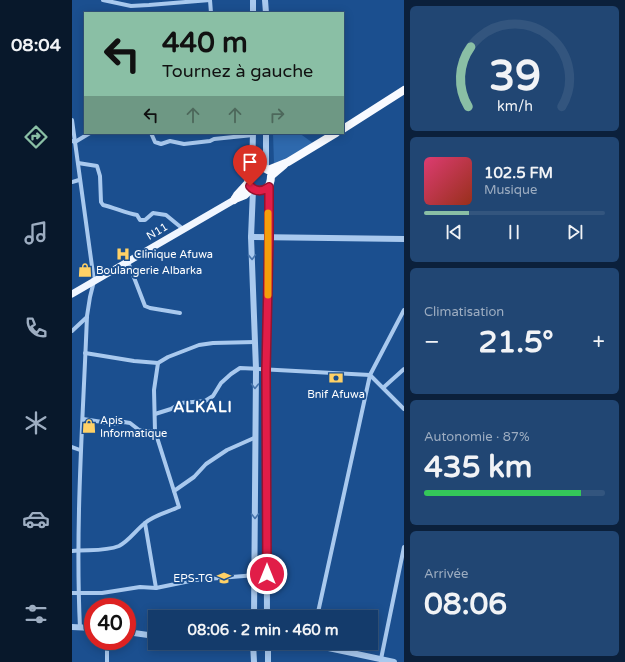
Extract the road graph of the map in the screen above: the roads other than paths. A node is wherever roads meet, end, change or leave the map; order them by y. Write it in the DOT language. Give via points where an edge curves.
graph roads {
  1 [pos="105,0"];
  2 [pos="210,0"];
  3 [pos="252,0"];
  4 [pos="266,0"];
  5 [pos="211,12"];
  6 [pos="253,12"];
  7 [pos="266,12"];
  8 [pos="404,90"];
  9 [pos="72,120"];
  10 [pos="344,128"];
  11 [pos="88,134"];
  12 [pos="151,134"];
  13 [pos="213,134"];
  14 [pos="253,134"];
  15 [pos="266,134"];
  16 [pos="334,134"];
  17 [pos="214,139"];
  18 [pos="74,141"];
  19 [pos="78,163"];
  20 [pos="252,170"];
  21 [pos="268,172"];
  22 [pos="79,180"];
  23 [pos="72,182"];
  24 [pos="251,187"];
  25 [pos="269,187"];
  26 [pos="234,200"];
  27 [pos="183,229"];
  28 [pos="252,237"];
  29 [pos="269,238"];
  30 [pos="404,239"];
  31 [pos="128,262"];
  32 [pos="94,281"];
  33 [pos="72,294"];
  34 [pos="404,310"];
  35 [pos="180,313"];
  36 [pos="87,316"];
  37 [pos="72,331"];
  38 [pos="255,342"];
  39 [pos="85,353"];
  40 [pos="158,363"];
  41 [pos="256,369"];
  42 [pos="404,369"];
  43 [pos="266,370"];
  44 [pos="370,375"];
  45 [pos="384,387"];
  46 [pos="404,409"];
  47 [pos="155,414"];
  48 [pos="83,419"];
  49 [pos="155,431"];
  50 [pos="254,438"];
  51 [pos="72,447"];
  52 [pos="80,450"];
  53 [pos="174,491"];
  54 [pos="146,523"];
  55 [pos="404,547"];
  56 [pos="78,550"];
  57 [pos="72,551"];
  58 [pos="267,574"];
  59 [pos="255,575"];
  60 [pos="156,588"];
  61 [pos="72,593"];
  62 [pos="78,594"];
  63 [pos="254,610"];
  64 [pos="267,610"];
  65 [pos="319,610"];
  66 [pos="72,627"];
  67 [pos="80,628"];
  68 [pos="84,628"];
  69 [pos="136,633"];
  70 [pos="148,635"];
  71 [pos="107,650"];
  72 [pos="253,650"];
  73 [pos="269,650"];
  74 [pos="340,650"];
  75 [pos="381,659"];
  76 [pos="107,662"];
  77 [pos="254,662"];
  78 [pos="268,662"];
  79 [pos="394,662"];
  1 -- 2 [label="street" via="131,6"];
  2 -- 5 [label="street"];
  3 -- 6 [label="street"];
  4 -- 7 [label="street"];
  8 -- 10 [label="highway"];
  9 -- 18 [label="street"];
  11 -- 18 [label="street"];
  12 -- 17 [label="street" via="155,142 161,144 170,141 184,144"];
  13 -- 17 [label="street"];
  14 -- 17 [label="street"];
  14 -- 20 [label="street"];
  15 -- 21 [label="street"];
  16 -- 21 [label="highway"];
  18 -- 19 [label="street"];
  19 -- 22 [label="street"];
  19 -- 27 [label="street" via="97,166 103,205 137,215 140,220 145,220 153,213 162,214"];
  20 -- 21 [label="highway" via="258,167"];
  20 -- 24 [label="highway" via="248,179"];
  21 -- 25 [label="highway" via="271,182"];
  22 -- 23 [label="street"];
  22 -- 32 [label="street"];
  24 -- 25 [label="highway" via="261,191"];
  24 -- 26 [label="highway" via="237,195"];
  24 -- 28 [label="street"];
  25 -- 29 [label="street"];
  26 -- 27 [label="main road, N11"];
  27 -- 31 [label="main road, N11"];
  28 -- 29 [label="street"];
  28 -- 38 [label="street, one-way"];
  29 -- 30 [label="street"];
  29 -- 43 [label="street"];
  31 -- 32 [label="main road, N11"];
  31 -- 35 [label="street" via="145,306"];
  32 -- 33 [label="main road, N11"];
  32 -- 36 [label="street"];
  34 -- 44 [label="street"];
  36 -- 37 [label="street"];
  36 -- 39 [label="street"];
  38 -- 40 [label="street" via="199,345"];
  38 -- 41 [label="street"];
  39 -- 40 [label="street"];
  39 -- 48 [label="street"];
  40 -- 47 [label="street" via="154,390"];
  41 -- 43 [label="street"];
  41 -- 47 [label="street" via="237,369 221,383 213,396 205,401 181,403"];
  41 -- 50 [label="street, one-way"];
  42 -- 45 [label="street"];
  43 -- 44 [label="street"];
  43 -- 58 [label="street"];
  44 -- 45 [label="street"];
  44 -- 65 [label="street"];
  45 -- 46 [label="street"];
  47 -- 49 [label="street"];
  48 -- 49 [label="street" via="115,424 130,423 139,430"];
  48 -- 52 [label="street"];
  49 -- 53 [label="street"];
  50 -- 53 [label="street" via="227,450"];
  50 -- 59 [label="street, one-way"];
  51 -- 52 [label="street"];
  52 -- 56 [label="street"];
  53 -- 54 [label="street" via="179,507"];
  54 -- 56 [label="street" via="119,546 92,551"];
  54 -- 60 [label="street"];
  55 -- 75 [label="street"];
  56 -- 57 [label="street"];
  56 -- 62 [label="street"];
  58 -- 59 [label="street"];
  58 -- 64 [label="street"];
  59 -- 60 [label="street" via="195,580"];
  59 -- 63 [label="street"];
  60 -- 62 [label="street" via="140,586 102,593"];
  61 -- 62 [label="street"];
  62 -- 67 [label="street"];
  66 -- 67 [label="street"];
  67 -- 68 [label="street"];
  69 -- 70 [label="street"];
  71 -- 76 [label="street"];
  72 -- 77 [label="street"];
  73 -- 78 [label="street"];
  74 -- 75 [label="street"];
  75 -- 79 [label="street"];
}
